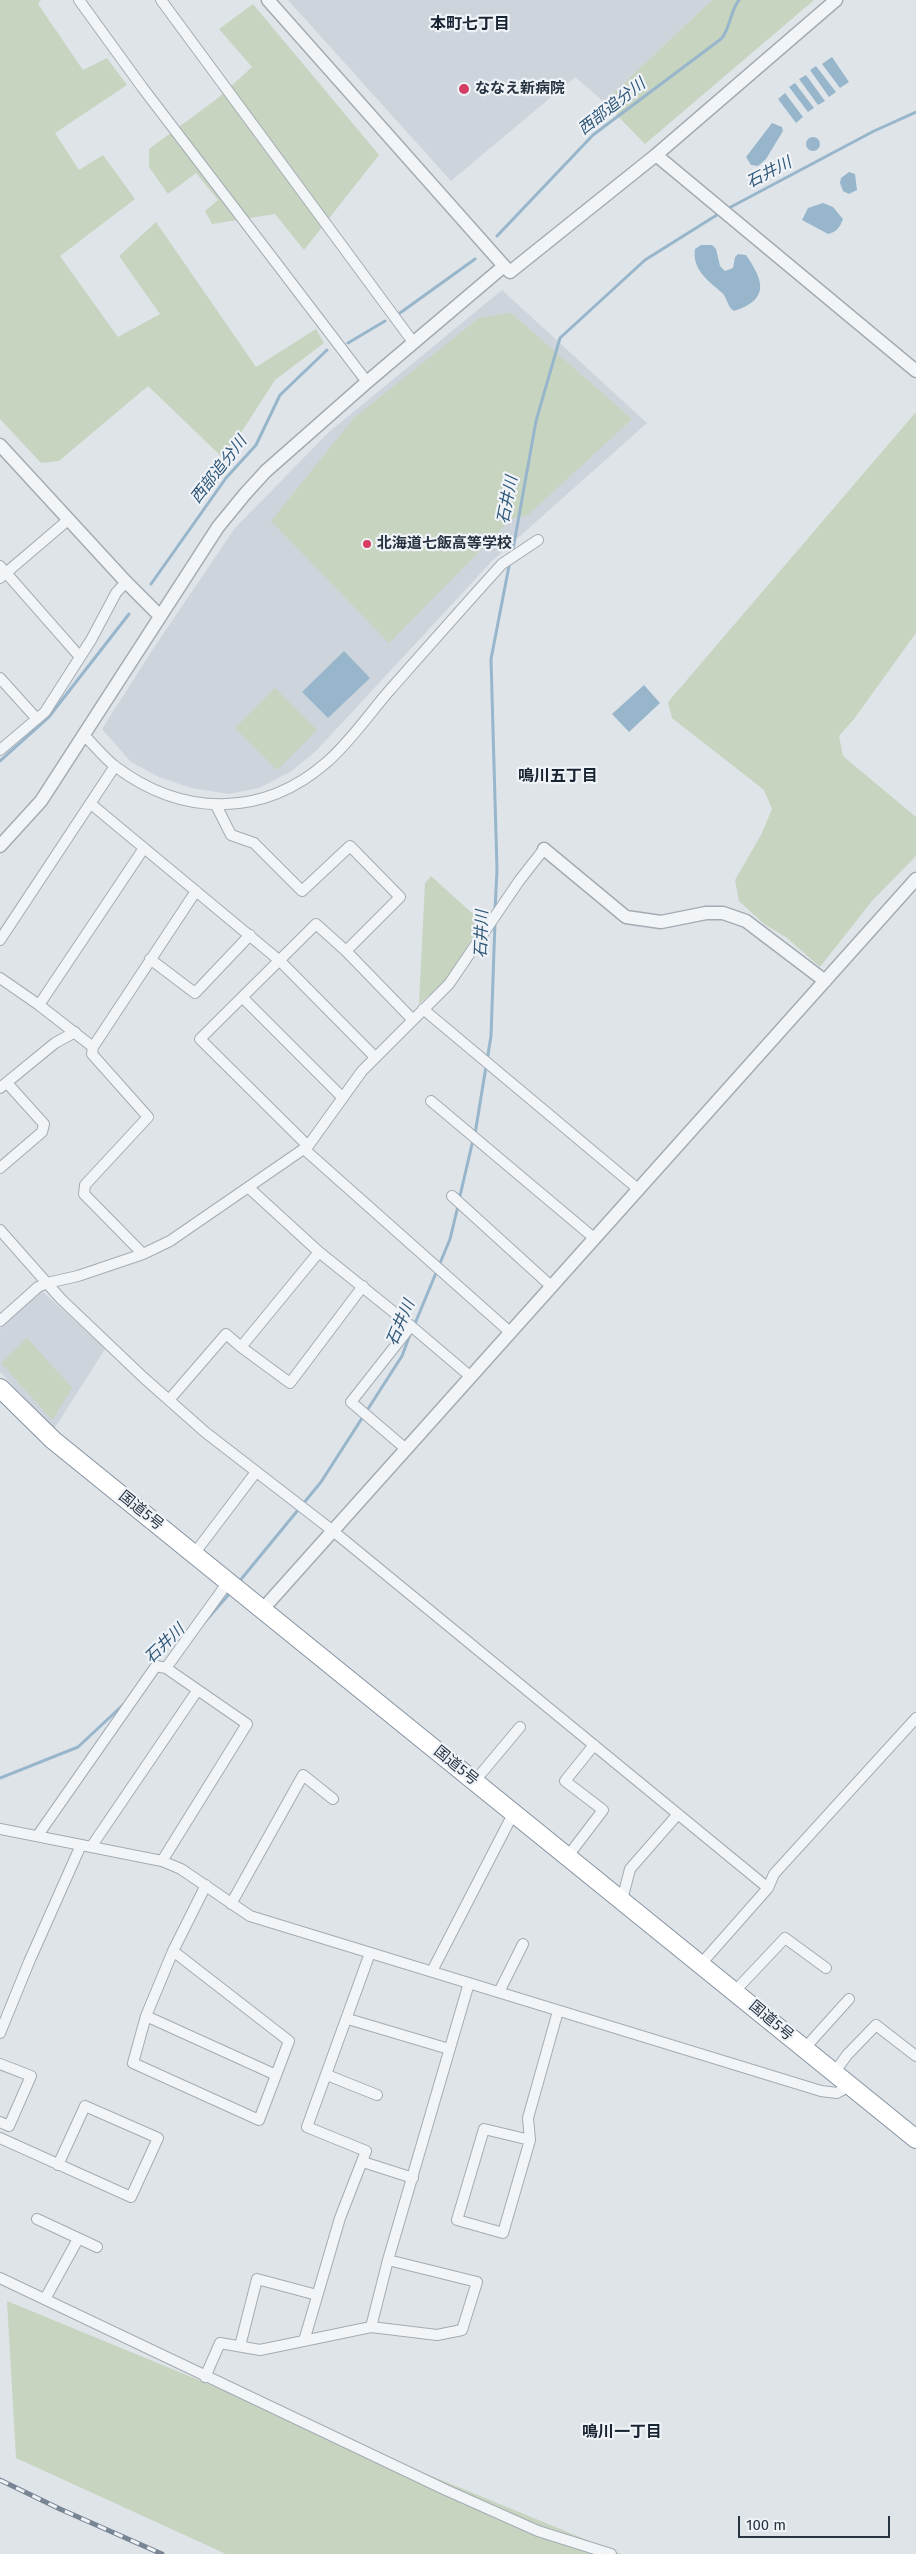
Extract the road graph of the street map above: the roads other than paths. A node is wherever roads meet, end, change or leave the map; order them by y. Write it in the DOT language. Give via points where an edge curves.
graph roads {
  1 [pos="79,0"];
  2 [pos="161,0"];
  3 [pos="268,0"];
  4 [pos="836,0"];
  5 [pos="656,155"];
  6 [pos="504,266"];
  7 [pos="413,342"];
  8 [pos="916,371"];
  9 [pos="367,382"];
  10 [pos="0,445"];
  11 [pos="68,520"];
  12 [pos="538,540"];
  13 [pos="2,572"];
  14 [pos="126,582"];
  15 [pos="159,615"];
  16 [pos="80,658"];
  17 [pos="0,678"];
  18 [pos="37,719"];
  19 [pos="84,735"];
  20 [pos="0,750"];
  21 [pos="115,766"];
  22 [pos="90,804"];
  23 [pos="216,805"];
  24 [pos="0,846"];
  25 [pos="144,848"];
  26 [pos="544,849"];
  27 [pos="916,879"];
  28 [pos="196,891"];
  29 [pos="250,935"];
  30 [pos="0,940"];
  31 [pos="346,951"];
  32 [pos="150,959"];
  33 [pos="280,961"];
  34 [pos="0,978"];
  35 [pos="825,981"];
  36 [pos="243,998"];
  37 [pos="39,1005"];
  38 [pos="423,1009"];
  39 [pos="412,1019"];
  40 [pos="75,1032"];
  41 [pos="92,1047"];
  42 [pos="375,1057"];
  43 [pos="3,1086"];
  44 [pos="343,1098"];
  45 [pos="431,1101"];
  46 [pos="306,1147"];
  47 [pos="0,1168"];
  48 [pos="249,1188"];
  49 [pos="638,1189"];
  50 [pos="452,1196"];
  51 [pos="0,1230"];
  52 [pos="594,1238"];
  53 [pos="319,1252"];
  54 [pos="143,1254"];
  55 [pos="47,1283"];
  56 [pos="363,1286"];
  57 [pos="552,1287"];
  58 [pos="0,1321"];
  59 [pos="411,1326"];
  60 [pos="511,1333"];
  61 [pos="241,1347"];
  62 [pos="471,1377"];
  63 [pos="0,1388"];
  64 [pos="169,1400"];
  65 [pos="406,1449"];
  66 [pos="256,1472"];
  67 [pos="333,1531"];
  68 [pos="194,1554"];
  69 [pos="228,1582"];
  70 [pos="262,1610"];
  71 [pos="166,1668"];
  72 [pos="197,1691"];
  73 [pos="916,1718"];
  74 [pos="520,1726"];
  75 [pos="594,1746"];
  76 [pos="474,1782"];
  77 [pos="333,1799"];
  78 [pos="514,1812"];
  79 [pos="678,1814"];
  80 [pos="0,1829"];
  81 [pos="38,1835"];
  82 [pos="86,1846"];
  83 [pos="568,1856"];
  84 [pos="162,1861"];
  85 [pos="206,1886"];
  86 [pos="768,1888"];
  87 [pos="622,1900"];
  88 [pos="231,1904"];
  89 [pos="523,1944"];
  90 [pos="173,1951"];
  91 [pos="370,1953"];
  92 [pos="700,1965"];
  93 [pos="826,1968"];
  94 [pos="432,1972"];
  95 [pos="469,1983"];
  96 [pos="735,1991"];
  97 [pos="499,1992"];
  98 [pos="849,1999"];
  99 [pos="558,2011"];
  100 [pos="146,2016"];
  101 [pos="348,2019"];
  102 [pos="0,2033"];
  103 [pos="450,2048"];
  104 [pos="804,2049"];
  105 [pos="916,2056"];
  106 [pos="0,2064"];
  107 [pos="834,2073"];
  108 [pos="276,2075"];
  109 [pos="327,2075"];
  110 [pos="849,2086"];
  111 [pos="377,2095"];
  112 [pos="0,2122"];
  113 [pos="0,2138"];
  114 [pos="916,2139"];
  115 [pos="530,2140"];
  116 [pos="363,2162"];
  117 [pos="58,2165"];
  118 [pos="413,2178"];
  119 [pos="37,2219"];
  120 [pos="78,2239"];
  121 [pos="97,2247"];
  122 [pos="388,2260"];
  123 [pos="0,2278"];
  124 [pos="317,2295"];
  125 [pos="45,2299"];
  126 [pos="372,2327"];
  127 [pos="304,2341"];
  128 [pos="240,2346"];
  129 [pos="205,2377"];
  130 [pos="611,2554"];
  1 -- 9 [label="street"];
  2 -- 7 [label="street"];
  3 -- 6 [label="street"];
  4 -- 5 [label="street"];
  5 -- 6 [label="street" via="510,272"];
  5 -- 8 [label="street"];
  6 -- 7 [label="street"];
  7 -- 9 [label="street"];
  9 -- 15 [label="street" via="266,471 245,494 218,527"];
  10 -- 11 [label="street"];
  11 -- 13 [label="street"];
  11 -- 14 [label="street"];
  12 -- 23 [label="street" via="502,564 328,761 279,794"];
  13 -- 16 [label="street"];
  14 -- 15 [label="street"];
  14 -- 16 [label="street" via="116,593"];
  15 -- 19 [label="street"];
  16 -- 18 [label="street" via="45,712"];
  17 -- 18 [label="street"];
  18 -- 20 [label="street"];
  19 -- 21 [label="street"];
  19 -- 24 [label="street" via="42,801"];
  21 -- 22 [label="street"];
  21 -- 23 [label="street" via="149,788 175,798"];
  22 -- 25 [label="street"];
  22 -- 30 [label="street"];
  23 -- 31 [label="street" via="232,835 254,843 302,891 350,846 400,897"];
  25 -- 28 [label="street"];
  25 -- 37 [label="street"];
  26 -- 35 [label="street" via="626,917 661,922 706,913 734,916 746,921"];
  26 -- 38 [label="street" via="449,984"];
  27 -- 35 [label="street"];
  28 -- 29 [label="street"];
  28 -- 32 [label="street"];
  29 -- 32 [label="street" via="195,994"];
  29 -- 33 [label="street"];
  31 -- 33 [label="street" via="316,924"];
  31 -- 39 [label="street"];
  32 -- 41 [label="street"];
  33 -- 36 [label="street"];
  33 -- 42 [label="street"];
  34 -- 37 [label="street"];
  35 -- 49 [label="street"];
  36 -- 44 [label="street"];
  36 -- 46 [label="street" via="200,1039"];
  37 -- 40 [label="street"];
  38 -- 39 [label="street"];
  38 -- 49 [label="street"];
  39 -- 42 [label="street"];
  40 -- 41 [label="street"];
  40 -- 43 [label="street" via="55,1043"];
  41 -- 54 [label="street" via="92,1054 148,1117 85,1184 84,1194"];
  42 -- 44 [label="street"];
  43 -- 47 [label="street" via="44,1124 42,1132"];
  44 -- 46 [label="street"];
  45 -- 52 [label="street"];
  46 -- 48 [label="street"];
  46 -- 60 [label="street"];
  48 -- 53 [label="street"];
  48 -- 54 [label="street" via="170,1241"];
  49 -- 52 [label="street"];
  50 -- 57 [label="street"];
  51 -- 55 [label="street"];
  52 -- 57 [label="street"];
  53 -- 56 [label="street"];
  53 -- 61 [label="street"];
  54 -- 55 [label="street"];
  55 -- 58 [label="street" via="38,1287"];
  55 -- 64 [label="street"];
  56 -- 59 [label="street"];
  56 -- 61 [label="street" via="290,1383"];
  57 -- 60 [label="street"];
  59 -- 62 [label="street"];
  59 -- 65 [label="street" via="351,1402"];
  60 -- 62 [label="street"];
  61 -- 64 [label="street" via="226,1334"];
  62 -- 65 [label="street"];
  63 -- 68 [label="highway, 国道5号" via="53,1440"];
  64 -- 66 [label="street"];
  65 -- 67 [label="street"];
  66 -- 67 [label="street"];
  66 -- 68 [label="street"];
  67 -- 70 [label="street"];
  67 -- 75 [label="street"];
  68 -- 69 [label="highway, 国道5号"];
  69 -- 70 [label="highway, 国道5号"];
  69 -- 71 [label="street"];
  70 -- 76 [label="highway, 国道5号"];
  71 -- 72 [label="street"];
  71 -- 81 [label="street" via="156,1666"];
  72 -- 82 [label="street"];
  72 -- 84 [label="street" via="247,1724"];
  73 -- 86 [label="street" via="774,1874"];
  74 -- 76 [label="street"];
  75 -- 79 [label="street"];
  75 -- 83 [label="street" via="565,1781 602,1810"];
  76 -- 78 [label="highway, 国道5号"];
  77 -- 88 [label="street" via="303,1775"];
  78 -- 83 [label="highway, 国道5号"];
  78 -- 94 [label="street"];
  79 -- 86 [label="street"];
  79 -- 87 [label="street" via="630,1869"];
  80 -- 81 [label="street"];
  81 -- 82 [label="street"];
  82 -- 84 [label="street"];
  82 -- 102 [label="street"];
  83 -- 87 [label="highway, 国道5号"];
  84 -- 85 [label="street" via="182,1869"];
  85 -- 88 [label="street"];
  85 -- 90 [label="street"];
  86 -- 92 [label="street"];
  87 -- 92 [label="highway, 国道5号"];
  88 -- 91 [label="street" via="250,1916"];
  89 -- 97 [label="street"];
  90 -- 100 [label="street"];
  90 -- 108 [label="street" via="289,2040"];
  91 -- 94 [label="street"];
  91 -- 101 [label="street"];
  92 -- 96 [label="highway, 国道5号"];
  93 -- 96 [label="street" via="785,1938"];
  94 -- 95 [label="street"];
  95 -- 97 [label="street"];
  95 -- 103 [label="street"];
  96 -- 104 [label="highway, 国道5号"];
  97 -- 99 [label="street"];
  98 -- 104 [label="street"];
  99 -- 110 [label="street" via="821,2092 838,2093"];
  99 -- 115 [label="street" via="528,2118"];
  100 -- 108 [label="street"];
  100 -- 108 [label="street" via="133,2063 142,2068 259,2120"];
  101 -- 103 [label="street"];
  101 -- 109 [label="street"];
  103 -- 118 [label="street"];
  104 -- 107 [label="highway, 国道5号"];
  105 -- 107 [label="street" via="876,2025 846,2055"];
  106 -- 112 [label="street" via="31,2076 9,2126"];
  107 -- 110 [label="highway, 国道5号"];
  109 -- 111 [label="street"];
  109 -- 116 [label="street" via="307,2127 366,2152"];
  110 -- 114 [label="highway, 国道5号"];
  113 -- 117 [label="street"];
  115 -- 115 [label="street" via="484,2129 457,2220 503,2233"];
  116 -- 118 [label="street"];
  116 -- 124 [label="street" via="340,2218"];
  117 -- 117 [label="street" via="131,2197 158,2138 85,2106"];
  118 -- 122 [label="street"];
  119 -- 120 [label="street"];
  120 -- 121 [label="street"];
  120 -- 125 [label="street"];
  122 -- 126 [label="street"];
  122 -- 126 [label="street" via="477,2282 462,2330 437,2335"];
  123 -- 125 [label="street"];
  124 -- 127 [label="street"];
  124 -- 128 [label="street" via="257,2280"];
  125 -- 129 [label="street"];
  126 -- 127 [label="street"];
  127 -- 128 [label="street" via="260,2350"];
  128 -- 129 [label="street" via="220,2343"];
  129 -- 130 [label="street" via="530,2527"];
}
